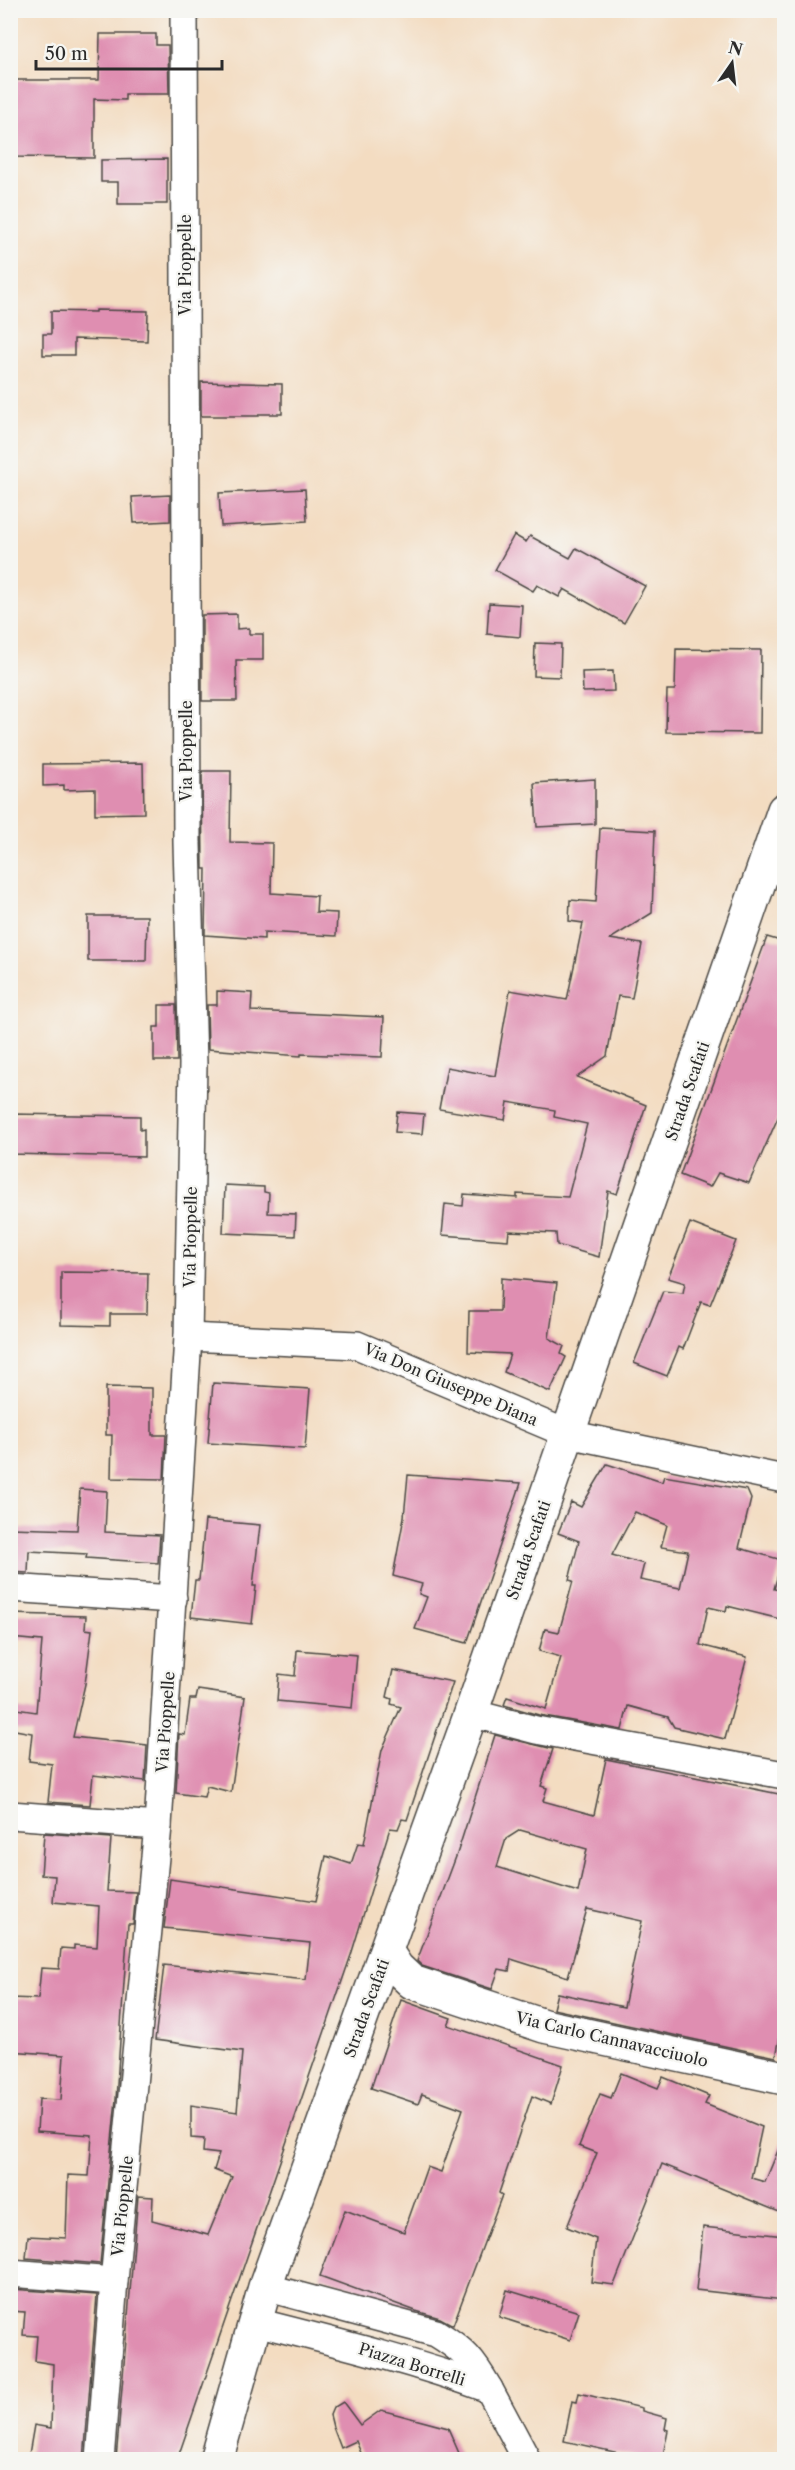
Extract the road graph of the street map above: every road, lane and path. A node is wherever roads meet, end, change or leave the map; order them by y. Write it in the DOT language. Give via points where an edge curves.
graph roads {
  1 [pos="184,10"];
  2 [pos="784,810"];
  3 [pos="188,1337"];
  4 [pos="568,1434"];
  5 [pos="784,1479"];
  6 [pos="10,1588"];
  7 [pos="173,1599"];
  8 [pos="471,1713"];
  9 [pos="784,1775"];
  10 [pos="10,1815"];
  11 [pos="158,1826"];
  12 [pos="386,1951"];
  13 [pos="784,2078"];
  14 [pos="10,2273"];
  15 [pos="114,2281"];
  16 [pos="265,2287"];
  17 [pos="256,2322"];
  18 [pos="489,2389"];
  19 [pos="100,2460"];
  20 [pos="216,2460"];
  21 [pos="527,2460"];
  1 -- 3 [label="street, Via Pioppelle" via="187,831 193,1064"];
  2 -- 4 [label="street, Strada Scafati"];
  3 -- 4 [label="street, Via Don Giuseppe Diana" via="357,1345"];
  3 -- 7 [label="street, Via Pioppelle"];
  4 -- 5 [label="street, Via Don Giuseppe Diana"];
  4 -- 8 [label="street, Strada Scafati"];
  6 -- 7 [label="street"];
  7 -- 11 [label="street, Via Pioppelle"];
  8 -- 9 [label="street" via="536,1730"];
  8 -- 12 [label="street, Strada Scafati"];
  10 -- 11 [label="street"];
  11 -- 15 [label="street, Via Pioppelle"];
  12 -- 13 [label="street, Via Carlo Cannavacciuolo" via="412,1982 544,2026"];
  12 -- 16 [label="street, Strada Scafati"];
  14 -- 15 [label="street"];
  15 -- 19 [label="street, Via Pioppelle"];
  16 -- 17 [label="street"];
  16 -- 18 [label="street" via="436,2333 475,2363"];
  17 -- 18 [label="street, Piazza Borrelli" via="434,2368"];
  17 -- 20 [label="street"];
  18 -- 21 [label="street"];
}
